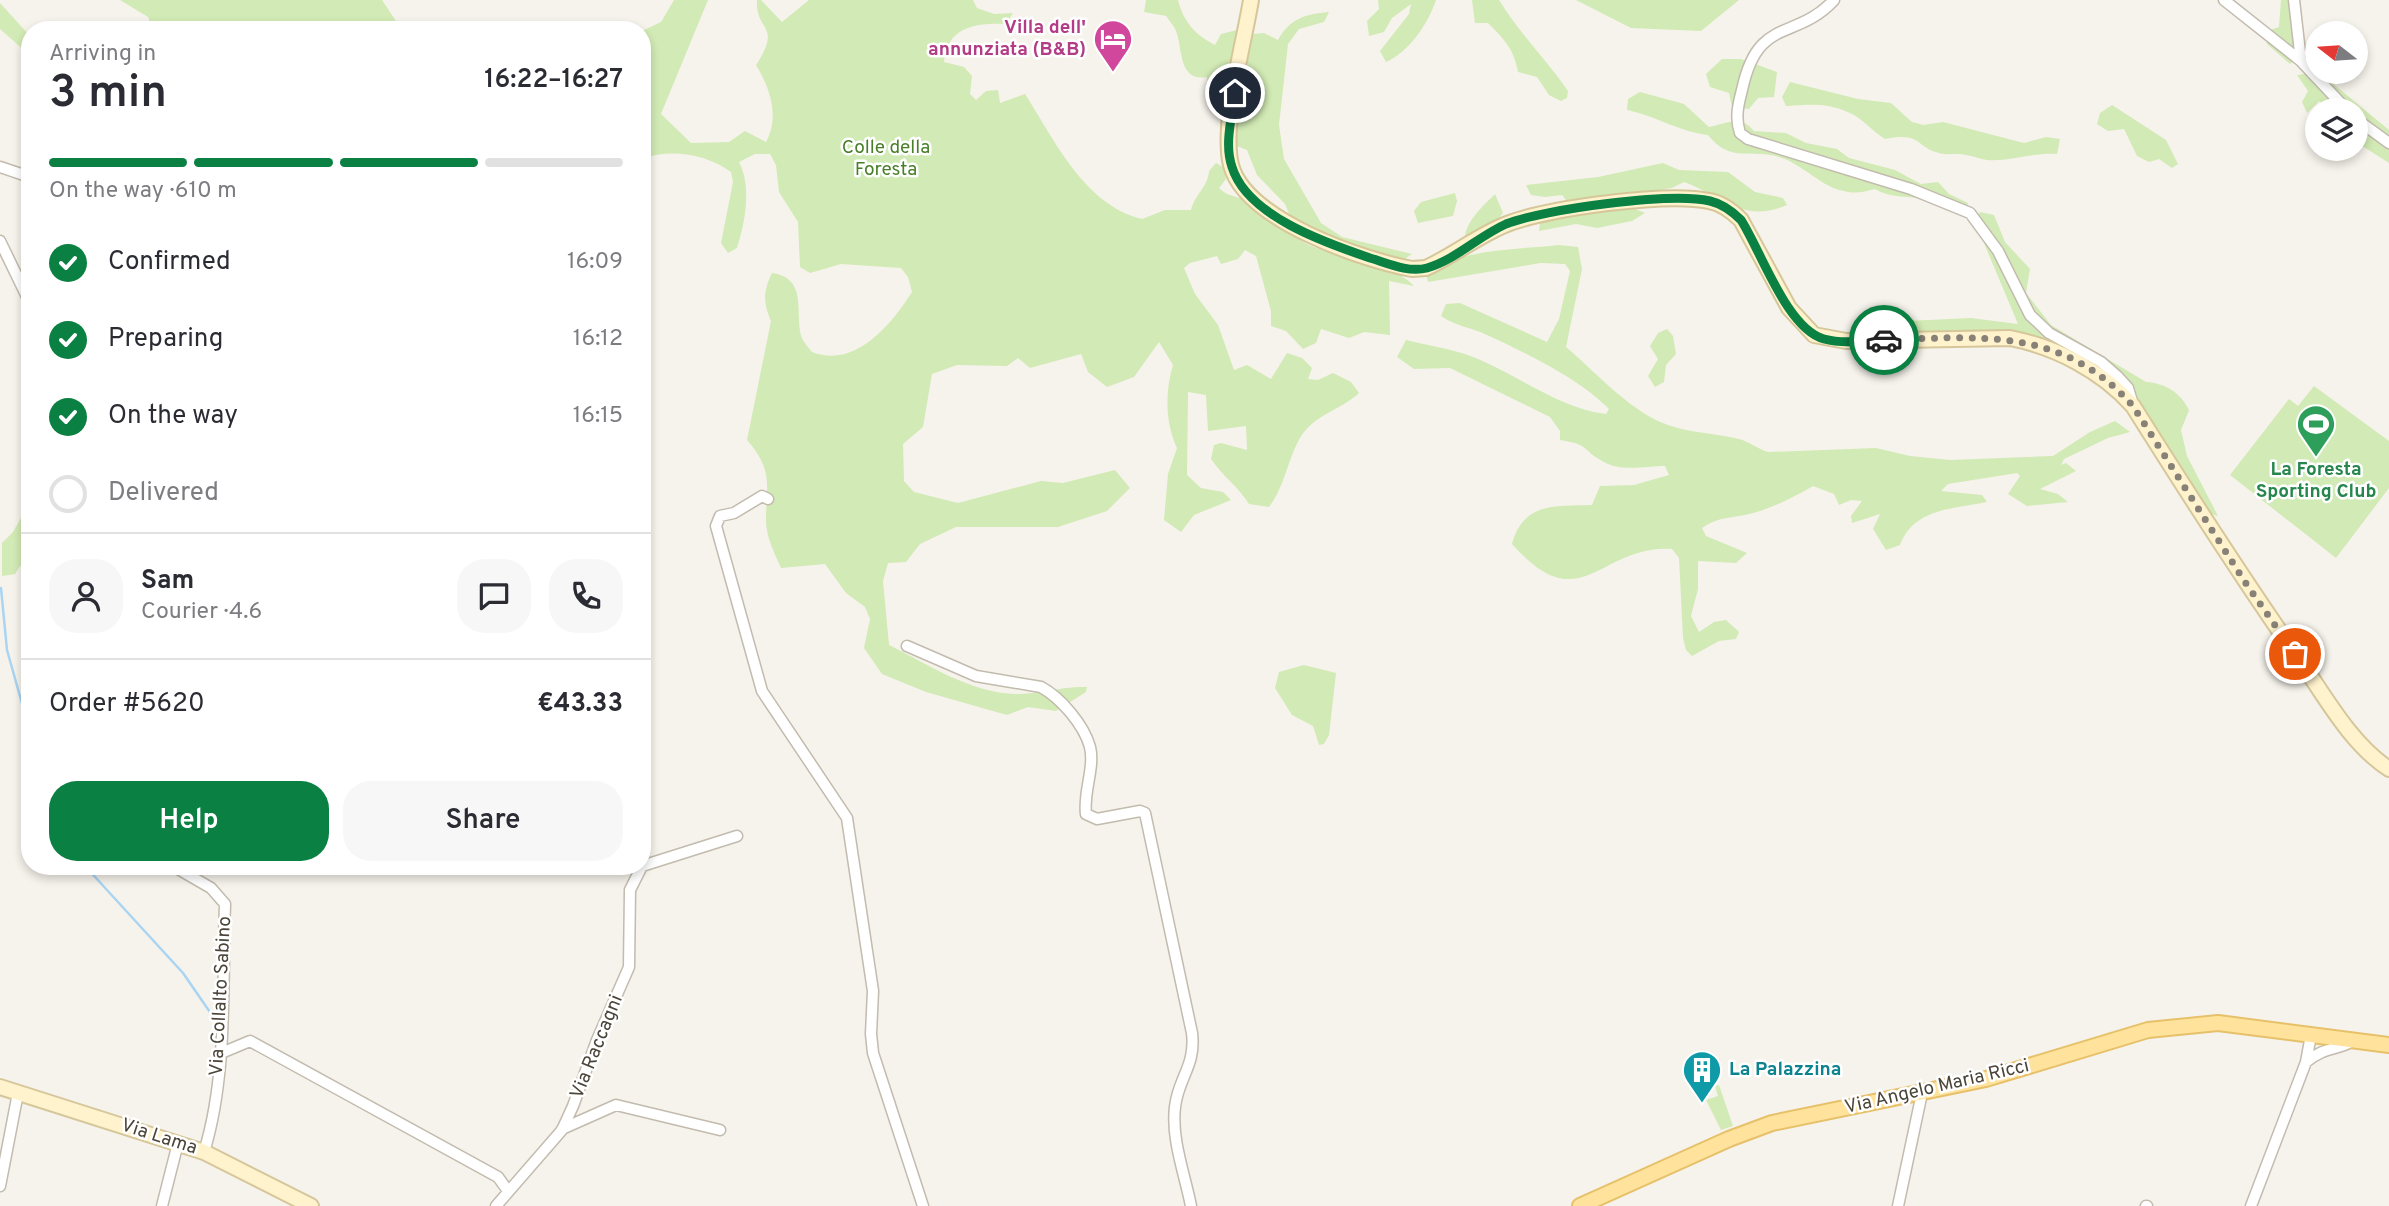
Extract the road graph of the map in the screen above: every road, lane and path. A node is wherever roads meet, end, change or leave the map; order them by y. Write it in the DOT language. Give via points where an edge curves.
graph roads {
  1 [pos="1251,0"];
  2 [pos="1834,0"];
  3 [pos="2224,0"];
  4 [pos="2294,0"];
  5 [pos="2301,61"];
  6 [pos="2336,98"];
  7 [pos="2368,128"];
  8 [pos="2389,143"];
  9 [pos="0,167"];
  10 [pos="21,174"];
  11 [pos="0,241"];
  12 [pos="21,284"];
  13 [pos="2133,406"];
  14 [pos="768,499"];
  15 [pos="907,646"];
  16 [pos="2389,769"];
  17 [pos="737,836"];
  18 [pos="651,863"];
  19 [pos="189,875"];
  20 [pos="637,875"];
  21 [pos="2311,1035"];
  22 [pos="2353,1041"];
  23 [pos="2389,1045"];
  24 [pos="219,1054"];
  25 [pos="2306,1062"];
  26 [pos="0,1087"];
  27 [pos="19,1093"];
  28 [pos="1922,1093"];
  29 [pos="562,1130"];
  30 [pos="720,1130"];
  31 [pos="178,1143"];
  32 [pos="204,1152"];
  33 [pos="2,1170"];
  34 [pos="0,1186"];
  35 [pos="508,1191"];
  36 [pos="162,1206"];
  37 [pos="311,1206"];
  38 [pos="496,1206"];
  39 [pos="923,1206"];
  40 [pos="1191,1206"];
  41 [pos="1580,1206"];
  42 [pos="1898,1206"];
  43 [pos="2251,1206"];
  1 -- 13 [label="main road" via="1228,142 1232,167 1257,202 1326,243 1412,269 1426,268 1504,225 1534,215 1674,197 1713,201 1741,220 1789,308 1814,335 1846,341 1980,337 2035,343 2102,378"];
  2 -- 13 [label="street" via="1820,13 1757,48 1738,106 1740,132 1748,139 1911,189 1970,213 1998,251 2029,315 2049,334 2101,362 2117,376 2128,388"];
  3 -- 5 [label="street"];
  4 -- 5 [label="street"];
  5 -- 6 [label="street"];
  7 -- 8 [label="street"];
  9 -- 10 [label="street"];
  11 -- 12 [label="street"];
  13 -- 16 [label="main road" via="2245,582 2322,692 2358,741"];
  14 -- 39 [label="street" via="762,496 720,516 716,526 762,691 847,818 873,991 873,1053"];
  15 -- 40 [label="street" via="975,676 1049,692 1072,716 1090,748 1086,814 1097,819 1144,813 1192,1033 1193,1060 1177,1094 1174,1116"];
  17 -- 18 [label="street, Via Raccagni"];
  19 -- 24 [label="street, Via Collalto Sabino" via="211,888 225,904"];
  20 -- 29 [label="street, Via Raccagni" via="629,890 629,967"];
  21 -- 22 [label="main road, Via Angelo Maria Ricci"];
  21 -- 25 [label="street"];
  21 -- 28 [label="main road, Via Angelo Maria Ricci" via="2218,1024 2148,1030 1986,1079"];
  22 -- 23 [label="main road, Via Angelo Maria Ricci"];
  22 -- 25 [label="street" via="2326,1048"];
  24 -- 32 [label="street, Via Collalto Sabino" via="212,1125"];
  24 -- 35 [label="street" via="250,1041 498,1177"];
  25 -- 43 [label="street"];
  26 -- 27 [label="main road, Via Lama"];
  27 -- 31 [label="main road, Via Lama"];
  27 -- 33 [label="street"];
  28 -- 41 [label="main road, Via Angelo Maria Ricci" via="1772,1123"];
  28 -- 42 [label="street"];
  29 -- 30 [label="street" via="616,1105"];
  29 -- 35 [label="street, Via Raccagni"];
  31 -- 32 [label="main road, Via Lama"];
  31 -- 36 [label="street"];
  32 -- 37 [label="main road, Via Lama"];
  33 -- 34 [label="street"];
  35 -- 38 [label="street, Via Raccagni"];
}
